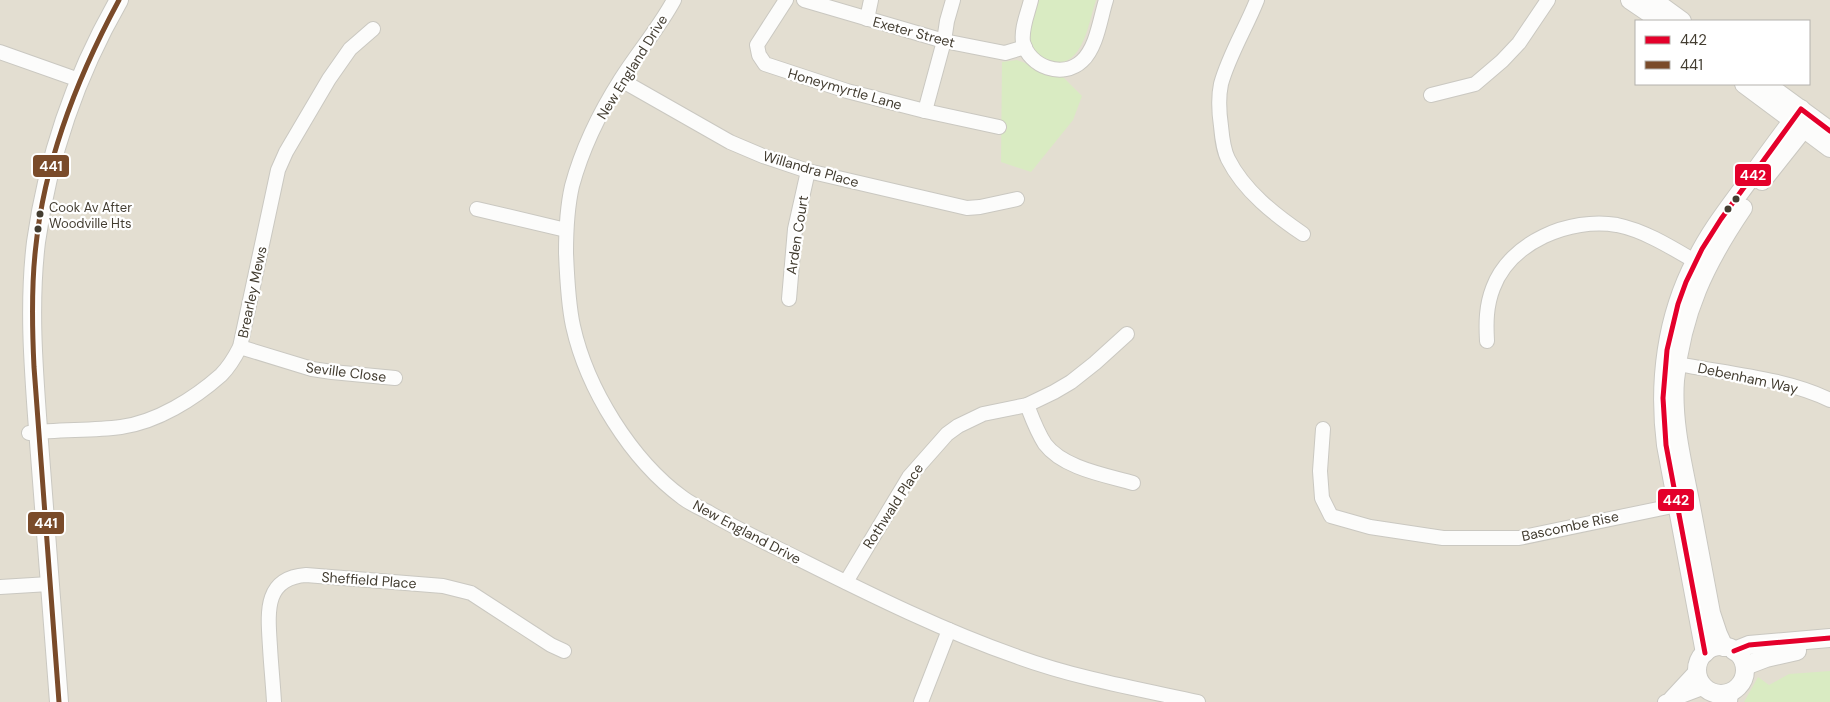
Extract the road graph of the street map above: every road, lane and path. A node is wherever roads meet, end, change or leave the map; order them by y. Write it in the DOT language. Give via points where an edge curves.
graph roads {
  1 [pos="107,0"];
  2 [pos="119,0"];
  3 [pos="674,0"];
  4 [pos="786,0"];
  5 [pos="804,0"];
  6 [pos="872,0"];
  7 [pos="953,0"];
  8 [pos="1031,0"];
  9 [pos="1106,0"];
  10 [pos="1257,0"];
  11 [pos="1548,0"];
  12 [pos="1630,0"];
  13 [pos="1653,0"];
  14 [pos="867,19"];
  15 [pos="1660,20"];
  16 [pos="1681,20"];
  17 [pos="372,29"];
  18 [pos="944,42"];
  19 [pos="1025,47"];
  20 [pos="0,52"];
  21 [pos="75,78"];
  22 [pos="620,80"];
  23 [pos="1746,85"];
  24 [pos="1767,85"];
  25 [pos="1431,95"];
  26 [pos="925,111"];
  27 [pos="1802,119"];
  28 [pos="999,127"];
  29 [pos="1830,131"];
  30 [pos="1830,148"];
  31 [pos="808,171"];
  32 [pos="1017,199"];
  33 [pos="477,209"];
  34 [pos="566,230"];
  35 [pos="1303,234"];
  36 [pos="1700,264"];
  37 [pos="789,299"];
  38 [pos="1127,334"];
  39 [pos="1488,341"];
  40 [pos="240,347"];
  41 [pos="1671,363"];
  42 [pos="396,378"];
  43 [pos="1830,400"];
  44 [pos="1027,405"];
  45 [pos="1323,428"];
  46 [pos="34,432"];
  47 [pos="1133,484"];
  48 [pos="1684,503"];
  49 [pos="846,582"];
  50 [pos="45,584"];
  51 [pos="0,587"];
  52 [pos="949,630"];
  53 [pos="1830,638"];
  54 [pos="1729,649"];
  55 [pos="1830,649"];
  56 [pos="564,651"];
  57 [pos="1705,653"];
  58 [pos="1745,666"];
  59 [pos="1698,670"];
  60 [pos="1722,695"];
  61 [pos="1667,701"];
  62 [pos="50,702"];
  63 [pos="59,702"];
  64 [pos="274,702"];
  65 [pos="921,702"];
  66 [pos="1198,702"];
  1 -- 21 [label="street"];
  2 -- 21 [label="street"];
  3 -- 22 [label="street, New England Drive"];
  4 -- 26 [label="street, Honeymyrtle Lane" via="757,45 765,64 847,91"];
  5 -- 14 [label="street, Exeter Street"];
  6 -- 14 [label="street"];
  7 -- 18 [label="street"];
  8 -- 19 [label="street" via="1023,34"];
  9 -- 19 [label="street" via="1094,40 1086,56 1077,64 1055,70 1034,60"];
  10 -- 35 [label="street" via="1221,84 1218,100 1223,141 1228,158 1246,184 1280,218"];
  11 -- 25 [label="street" via="1519,43 1475,84"];
  12 -- 15 [label="street"];
  13 -- 16 [label="street"];
  14 -- 18 [label="street, Exeter Street"];
  17 -- 40 [label="street, Brearley Mews" via="350,49 329,79 278,170"];
  18 -- 19 [label="street, Exeter Street" via="1005,53"];
  18 -- 26 [label="street"];
  20 -- 21 [label="street"];
  21 -- 46 [label="street" via="42,162 28,232 22,326"];
  22 -- 31 [label="street, Willandra Place" via="730,142"];
  22 -- 34 [label="street, New England Drive" via="582,154 572,188"];
  23 -- 27 [label="street"];
  24 -- 27 [label="street"];
  26 -- 28 [label="street, Honeymyrtle Lane"];
  27 -- 29 [label="street"];
  27 -- 30 [label="street"];
  27 -- 36 [label="street" via="1709,236"];
  31 -- 32 [label="street, Willandra Place" via="967,208"];
  31 -- 37 [label="street, Arden Court" via="795,229"];
  33 -- 34 [label="street"];
  34 -- 49 [label="street, New England Drive" via="567,274 580,352 600,400 621,433 649,467 683,498 726,523"];
  36 -- 39 [label="street" via="1641,232 1617,225 1571,226 1546,235 1520,252 1503,269 1493,288 1486,317"];
  36 -- 41 [label="street" via="1672,325"];
  38 -- 44 [label="street, Rothwald Place" via="1072,382"];
  40 -- 42 [label="street, Seville Close" via="312,369"];
  40 -- 46 [label="street, Brearley Mews" via="222,374 184,402 158,416 121,427"];
  41 -- 43 [label="street, Debenham Way" via="1809,391"];
  41 -- 48 [label="street" via="1662,382 1663,418 1666,445"];
  44 -- 47 [label="street" via="1040,436 1065,461"];
  44 -- 49 [label="street, Rothwald Place" via="983,414 946,434 909,477"];
  45 -- 48 [label="street, Bascombe Rise" via="1322,498 1331,516 1370,527 1442,538 1519,538"];
  46 -- 50 [label="street"];
  48 -- 54 [label="street" via="1711,613 1718,634"];
  48 -- 57 [label="street"];
  49 -- 52 [label="street, New England Drive"];
  50 -- 51 [label="street"];
  50 -- 62 [label="street"];
  50 -- 63 [label="street"];
  52 -- 65 [label="street"];
  52 -- 66 [label="street, New England Drive" via="1089,678"];
  53 -- 54 [label="street"];
  54 -- 57 [label="street" via="1713,648"];
  54 -- 58 [label="street" via="1741,658"];
  55 -- 58 [label="street" via="1790,652"];
  56 -- 64 [label="street, Sheffield Place" via="476,596 458,589 296,576 275,591 269,607"];
  57 -- 59 [label="street" via="1698,663"];
  58 -- 60 [label="street" via="1742,682"];
  59 -- 60 [label="street" via="1700,679"];
  59 -- 61 [label="street"];
  60 -- 61 [label="street"];
}
